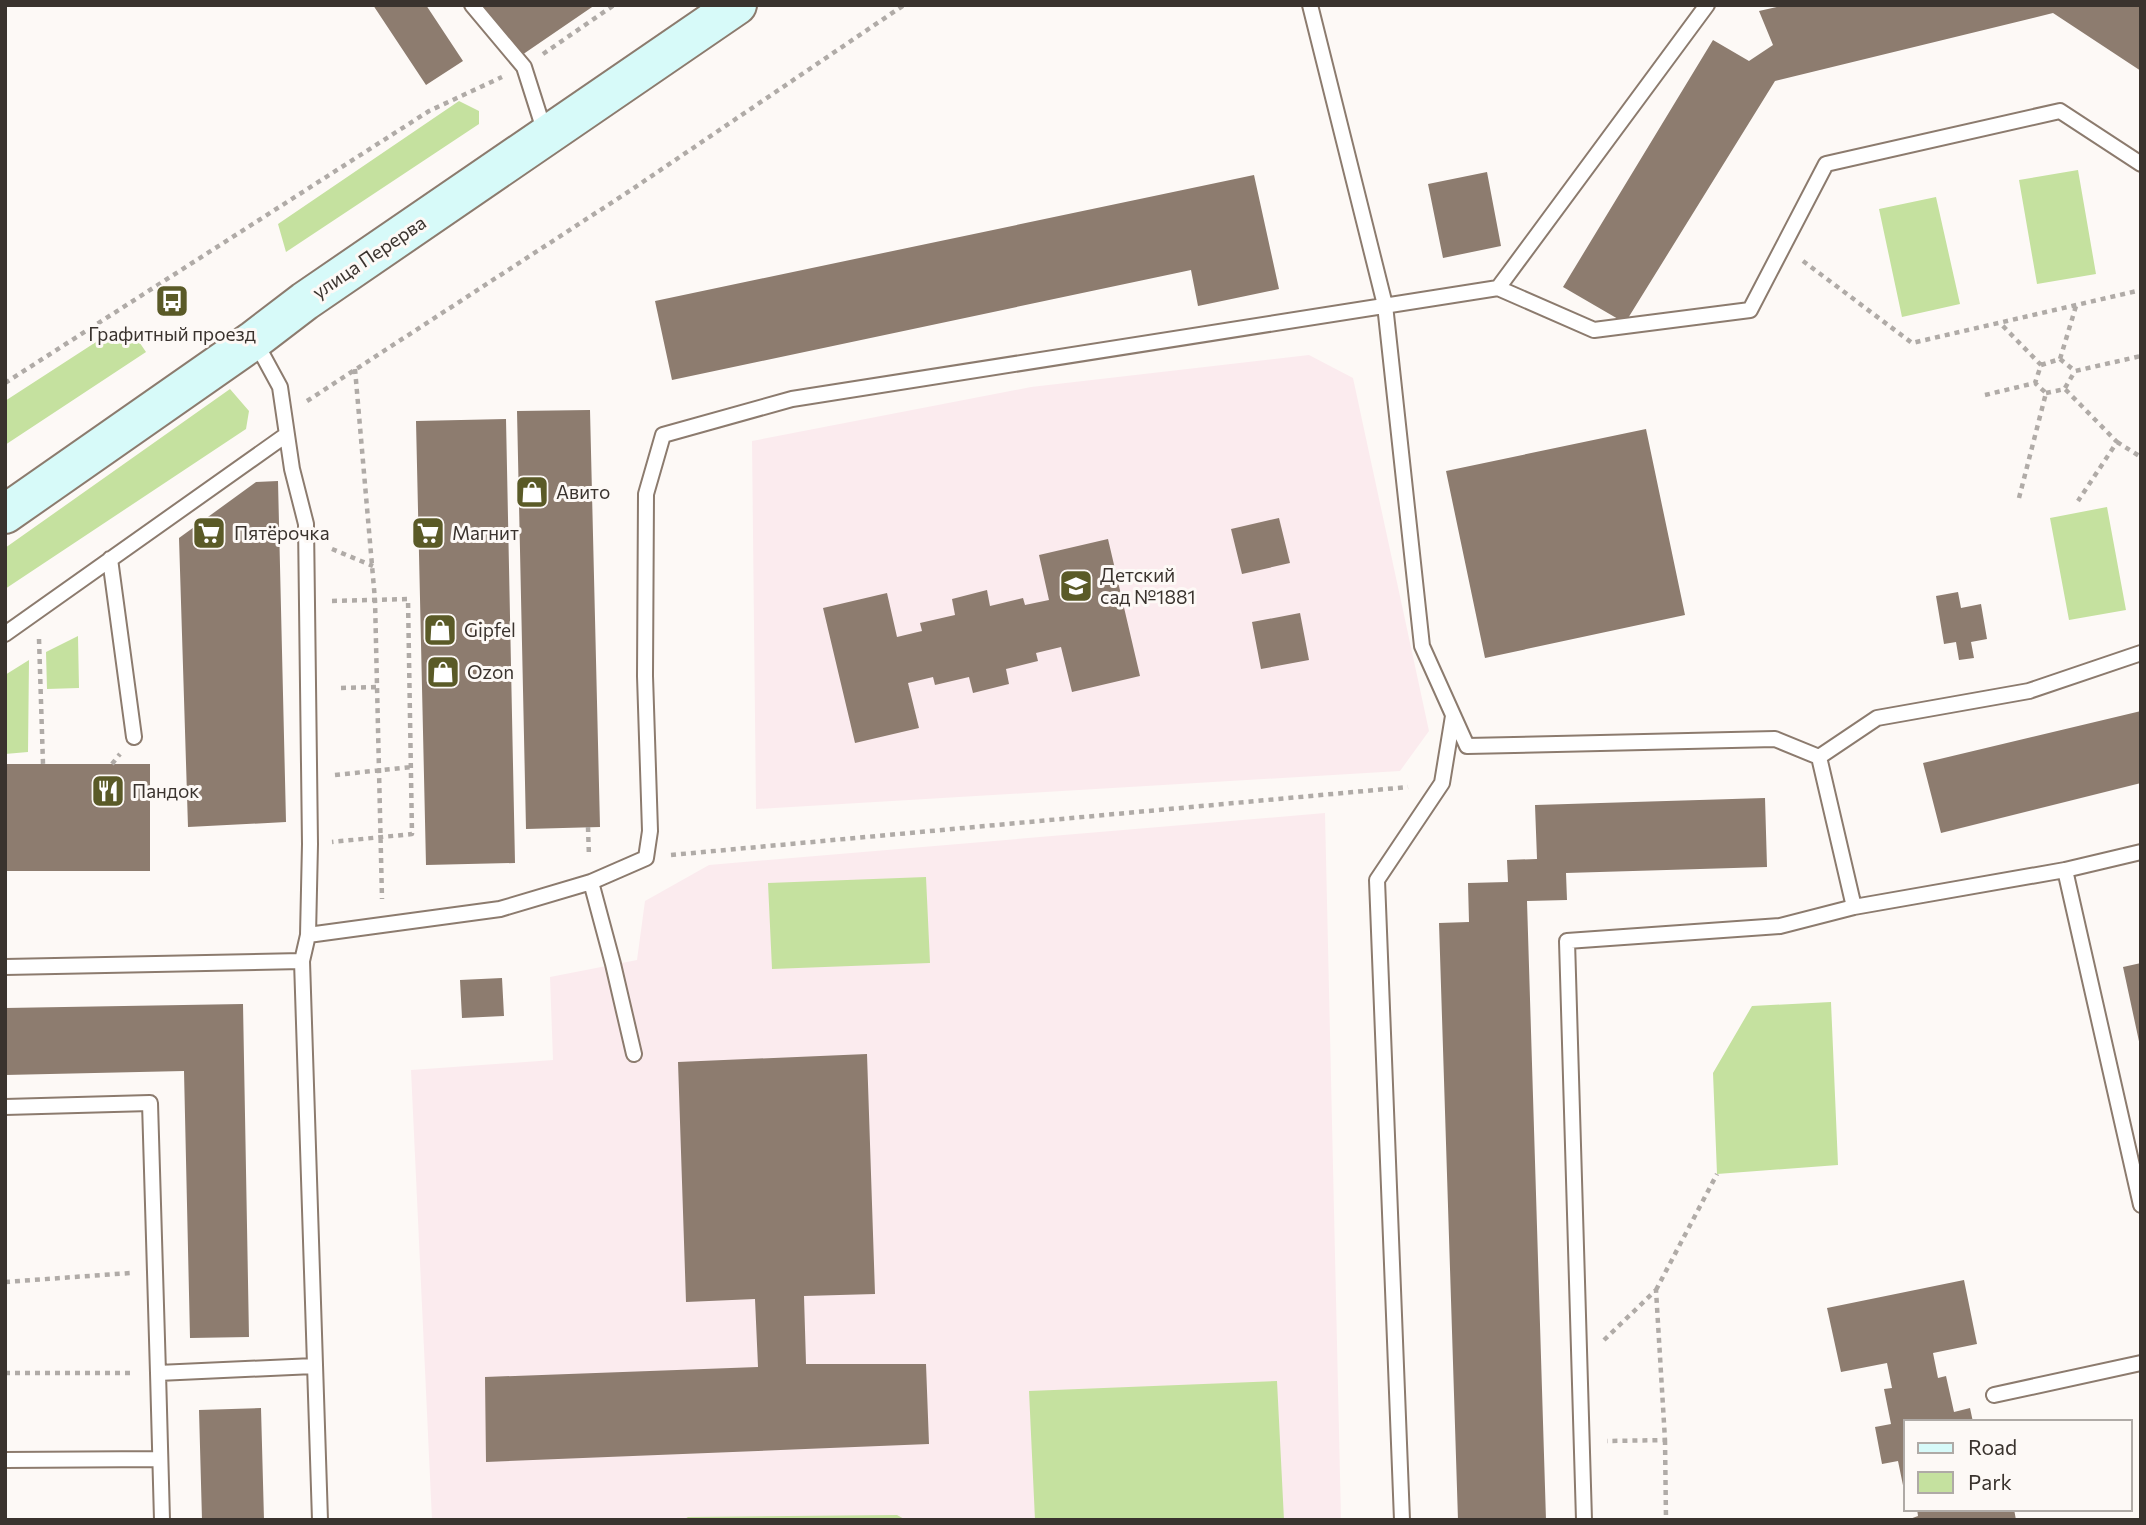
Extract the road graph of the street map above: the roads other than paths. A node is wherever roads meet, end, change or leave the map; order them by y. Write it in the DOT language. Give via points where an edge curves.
graph roads {
  1 [pos="472,5"];
  2 [pos="737,5"];
  3 [pos="1310,5"];
  4 [pos="1707,5"];
  5 [pos="547,137"];
  6 [pos="2141,164"];
  7 [pos="1498,288"];
  8 [pos="1385,305"];
  9 [pos="254,340"];
  10 [pos="286,435"];
  11 [pos="5,513"];
  12 [pos="110,559"];
  13 [pos="5,634"];
  14 [pos="2141,653"];
  15 [pos="1453,715"];
  16 [pos="134,737"];
  17 [pos="1819,757"];
  18 [pos="2141,852"];
  19 [pos="2065,870"];
  20 [pos="591,882"];
  21 [pos="1854,907"];
  22 [pos="309,935"];
  23 [pos="302,961"];
  24 [pos="5,967"];
  25 [pos="634,1054"];
  26 [pos="5,1107"];
  27 [pos="2141,1205"];
  28 [pos="2141,1363"];
  29 [pos="314,1366"];
  30 [pos="158,1373"];
  31 [pos="1994,1395"];
  32 [pos="160,1459"];
  33 [pos="5,1460"];
  34 [pos="162,1520"];
  35 [pos="320,1520"];
  36 [pos="1402,1520"];
  37 [pos="1584,1520"];
  1 -- 5 [label="lane" via="524,67"];
  2 -- 5 [label="main road, улица Перерва"];
  3 -- 8 [label="lane"];
  4 -- 7 [label="lane"];
  5 -- 9 [label="main road, улица Перерва"];
  6 -- 7 [label="lane" via="2060,111 1826,164 1750,310 1594,330"];
  7 -- 8 [label="lane"];
  8 -- 15 [label="lane" via="1422,646"];
  8 -- 20 [label="lane" via="792,399 663,435 646,494 650,831 646,858"];
  9 -- 10 [label="lane" via="280,387"];
  9 -- 11 [label="main road, улица Перерва"];
  10 -- 12 [label="lane"];
  10 -- 22 [label="lane" via="306,524"];
  12 -- 13 [label="lane"];
  12 -- 16 [label="lane"];
  14 -- 17 [label="lane" via="2029,691 1877,718"];
  15 -- 17 [label="lane" via="1467,746 1775,739"];
  15 -- 36 [label="lane" via="1441,783 1377,880"];
  17 -- 21 [label="lane"];
  18 -- 19 [label="lane"];
  19 -- 21 [label="lane"];
  19 -- 27 [label="lane"];
  20 -- 22 [label="lane" via="500,909"];
  20 -- 25 [label="lane"];
  21 -- 37 [label="lane" via="1780,926 1567,941"];
  22 -- 23 [label="lane"];
  23 -- 24 [label="lane"];
  23 -- 29 [label="lane"];
  26 -- 30 [label="lane" via="150,1103"];
  28 -- 31 [label="lane"];
  29 -- 30 [label="lane"];
  29 -- 35 [label="lane"];
  30 -- 32 [label="lane"];
  32 -- 33 [label="lane"];
  32 -- 34 [label="lane"];
}
